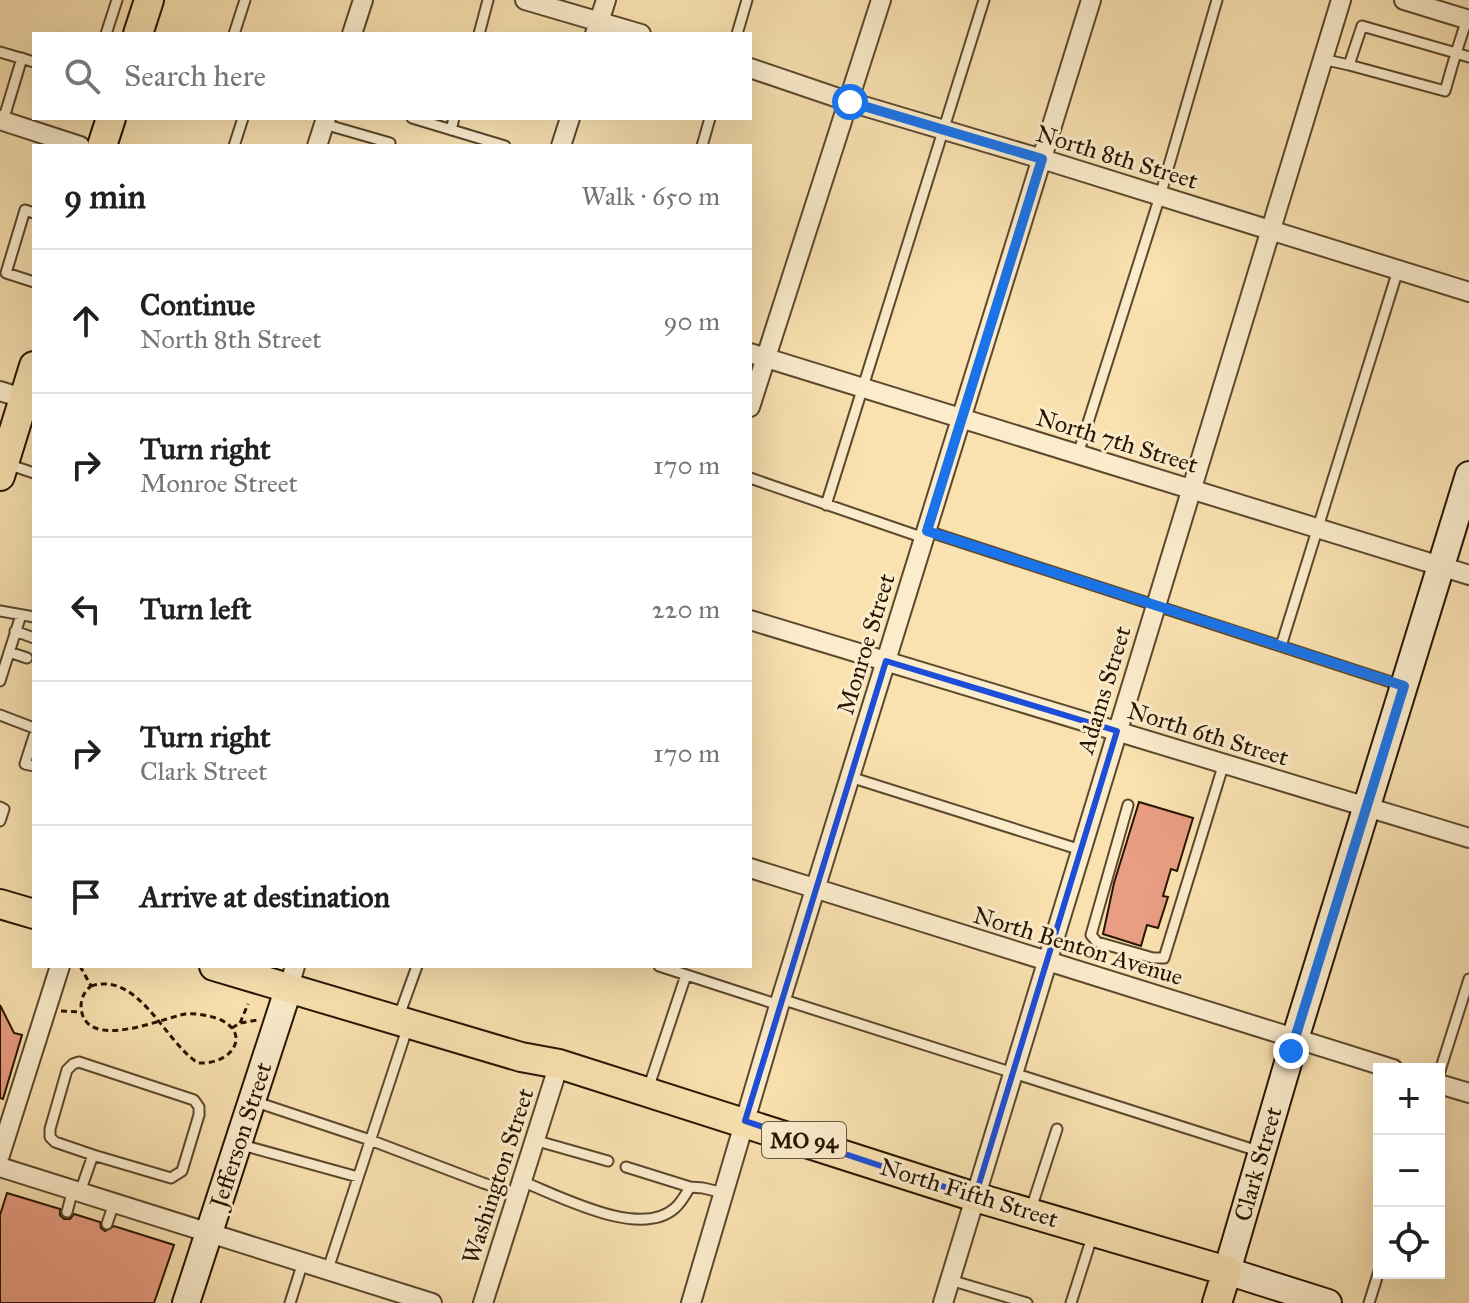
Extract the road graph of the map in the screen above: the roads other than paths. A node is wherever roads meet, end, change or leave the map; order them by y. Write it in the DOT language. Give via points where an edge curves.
graph roads {
  1 [pos="117,0"];
  2 [pos="149,0"];
  3 [pos="245,0"];
  4 [pos="363,0"];
  5 [pos="488,0"];
  6 [pos="525,0"];
  7 [pos="606,0"];
  8 [pos="747,0"];
  9 [pos="881,0"];
  10 [pos="984,0"];
  11 [pos="1091,0"];
  12 [pos="1217,0"];
  13 [pos="1341,0"];
  14 [pos="1404,0"];
  15 [pos="1468,17"];
  16 [pos="597,28"];
  17 [pos="107,32"];
  18 [pos="139,32"];
  19 [pos="235,32"];
  20 [pos="353,32"];
  21 [pos="480,32"];
  22 [pos="626,32"];
  23 [pos="738,32"];
  24 [pos="0,52"];
  25 [pos="1456,53"];
  26 [pos="1469,57"];
  27 [pos="22,58"];
  28 [pos="1322,59"];
  29 [pos="32,61"];
  30 [pos="1349,65"];
  31 [pos="752,69"];
  32 [pos="850,102"];
  33 [pos="2,120"];
  34 [pos="110,120"];
  35 [pos="242,120"];
  36 [pos="418,120"];
  37 [pos="454,120"];
  38 [pos="569,120"];
  39 [pos="709,120"];
  40 [pos="325,121"];
  41 [pos="36,125"];
  42 [pos="451,130"];
  43 [pos="944,130"];
  44 [pos="390,143"];
  45 [pos="76,144"];
  46 [pos="103,144"];
  47 [pos="235,144"];
  48 [pos="318,144"];
  49 [pos="498,144"];
  50 [pos="562,144"];
  51 [pos="703,144"];
  52 [pos="1042,159"];
  53 [pos="1160,196"];
  54 [pos="32,212"];
  55 [pos="1270,230"];
  56 [pos="1398,270"];
  57 [pos="32,281"];
  58 [pos="1469,292"];
  59 [pos="758,356"];
  60 [pos="32,370"];
  61 [pos="862,388"];
  62 [pos="752,394"];
  63 [pos="19,397"];
  64 [pos="962,418"];
  65 [pos="1078,454"];
  66 [pos="1,467"];
  67 [pos="32,473"];
  68 [pos="1469,475"];
  69 [pos="752,479"];
  70 [pos="1191,489"];
  71 [pos="826,505"];
  72 [pos="1318,528"];
  73 [pos="926,534"];
  74 [pos="1441,566"];
  75 [pos="1469,575"];
  76 [pos="1155,605"];
  77 [pos="0,611"];
  78 [pos="21,615"];
  79 [pos="32,617"];
  80 [pos="752,621"];
  81 [pos="15,631"];
  82 [pos="32,637"];
  83 [pos="1281,646"];
  84 [pos="9,652"];
  85 [pos="27,658"];
  86 [pos="886,661"];
  87 [pos="1,674"];
  88 [pos="1404,686"];
  89 [pos="0,715"];
  90 [pos="32,727"];
  91 [pos="1117,731"];
  92 [pos="32,742"];
  93 [pos="1224,763"];
  94 [pos="32,766"];
  95 [pos="850,777"];
  96 [pos="1128,805"];
  97 [pos="0,807"];
  98 [pos="1366,807"];
  99 [pos="0,821"];
  100 [pos="1469,838"];
  101 [pos="1081,850"];
  102 [pos="752,869"];
  103 [pos="816,889"];
  104 [pos="0,904"];
  105 [pos="32,913"];
  106 [pos="1047,961"];
  107 [pos="59,968"];
  108 [pos="230,968"];
  109 [pos="416,968"];
  110 [pos="665,968"];
  111 [pos="686,975"];
  112 [pos="292,976"];
  113 [pos="1469,979"];
  114 [pos="780,1002"];
  115 [pos="403,1022"];
  116 [pos="1295,1039"];
  117 [pos="1373,1063"];
  118 [pos="1442,1063"];
  119 [pos="559,1064"];
  120 [pos="1012,1075"];
  121 [pos="1445,1086"];
  122 [pos="648,1091"];
  123 [pos="1469,1093"];
  124 [pos="253,1101"];
  125 [pos="745,1121"];
  126 [pos="1057,1129"];
  127 [pos="370,1140"];
  128 [pos="534,1140"];
  129 [pos="238,1144"];
  130 [pos="1261,1152"];
  131 [pos="0,1155"];
  132 [pos="93,1155"];
  133 [pos="608,1161"];
  134 [pos="0,1167"];
  135 [pos="626,1167"];
  136 [pos="358,1177"];
  137 [pos="520,1187"];
  138 [pos="690,1187"];
  139 [pos="76,1191"];
  140 [pos="724,1193"];
  141 [pos="975,1197"];
  142 [pos="114,1203"];
  143 [pos="67,1212"];
  144 [pos="1030,1213"];
  145 [pos="107,1224"];
  146 [pos="1093,1231"];
  147 [pos="208,1233"];
  148 [pos="303,1262"];
  149 [pos="328,1269"];
  150 [pos="1227,1271"];
  151 [pos="1376,1279"];
  152 [pos="950,1280"];
  153 [pos="186,1303"];
  154 [pos="290,1303"];
  155 [pos="432,1303"];
  156 [pos="483,1303"];
  157 [pos="691,1303"];
  158 [pos="943,1303"];
  159 [pos="1027,1303"];
  160 [pos="1071,1303"];
  161 [pos="1217,1303"];
  162 [pos="1328,1303"];
  163 [pos="1369,1303"];
  1 -- 17 [label="lane"];
  2 -- 18 [label="main road"];
  3 -- 19 [label="lane"];
  4 -- 20 [label="street"];
  5 -- 21 [label="lane"];
  6 -- 16 [label="street"];
  7 -- 16 [label="street"];
  8 -- 23 [label="lane"];
  9 -- 32 [label="street"];
  10 -- 43 [label="lane"];
  11 -- 52 [label="street, Monroe Street"];
  12 -- 53 [label="lane"];
  13 -- 28 [label="street, Adams Street"];
  14 -- 15 [label="street"];
  15 -- 25 [label="lane"];
  16 -- 22 [label="street"];
  24 -- 27 [label="lane"];
  25 -- 26 [label="lane"];
  25 -- 30 [label="lane" via="1362,26"];
  25 -- 30 [label="lane" via="1445,91"];
  27 -- 29 [label="lane"];
  27 -- 33 [label="lane"];
  28 -- 30 [label="lane"];
  28 -- 55 [label="street, Adams Street"];
  31 -- 32 [label="street, North 8th Street"];
  32 -- 43 [label="street, North 8th Street"];
  32 -- 59 [label="street"];
  33 -- 41 [label="street"];
  34 -- 46 [label="main road"];
  35 -- 47 [label="lane"];
  36 -- 42 [label="lane"];
  37 -- 42 [label="lane"];
  38 -- 50 [label="street"];
  39 -- 51 [label="lane"];
  40 -- 44 [label="lane"];
  40 -- 48 [label="street"];
  41 -- 45 [label="street"];
  42 -- 49 [label="lane"];
  43 -- 52 [label="street, North 8th Street"];
  43 -- 61 [label="lane"];
  52 -- 53 [label="street, North 8th Street"];
  52 -- 64 [label="street, Monroe Street"];
  53 -- 55 [label="street, North 8th Street"];
  53 -- 65 [label="lane"];
  54 -- 57 [label="lane" via="25,210 6,273"];
  55 -- 56 [label="street, North 8th Street"];
  55 -- 70 [label="street, Adams Street"];
  56 -- 58 [label="street, North 8th Street"];
  56 -- 72 [label="lane"];
  59 -- 61 [label="street, North 7th Street"];
  59 -- 62 [label="street"];
  60 -- 63 [label="main road"];
  61 -- 64 [label="street, North 7th Street"];
  61 -- 71 [label="lane"];
  63 -- 66 [label="main road"];
  64 -- 65 [label="street, North 7th Street"];
  64 -- 73 [label="street, Monroe Street"];
  65 -- 70 [label="street, North 7th Street"];
  66 -- 67 [label="lane"];
  68 -- 74 [label="main road, Clark Street"];
  69 -- 71 [label="lane"];
  70 -- 72 [label="street, North 7th Street"];
  70 -- 76 [label="street, Adams Street"];
  71 -- 73 [label="lane"];
  72 -- 74 [label="street, North 7th Street"];
  72 -- 83 [label="lane"];
  73 -- 76 [label="lane"];
  73 -- 86 [label="street, Monroe Street"];
  74 -- 75 [label="street, North 7th Street"];
  74 -- 88 [label="main road, Clark Street"];
  76 -- 83 [label="lane"];
  76 -- 91 [label="street, Adams Street"];
  77 -- 78 [label="lane"];
  78 -- 79 [label="lane"];
  78 -- 81 [label="lane"];
  80 -- 86 [label="street, North 6th Street"];
  81 -- 82 [label="lane"];
  81 -- 84 [label="lane"];
  83 -- 88 [label="lane"];
  84 -- 85 [label="lane"];
  84 -- 87 [label="lane"];
  86 -- 91 [label="street, North 6th Street"];
  86 -- 95 [label="street, Monroe Street"];
  88 -- 98 [label="main road, Clark Street"];
  89 -- 90 [label="lane"];
  91 -- 93 [label="street, North 6th Street"];
  91 -- 101 [label="street, Adams Street"];
  92 -- 94 [label="lane" via="25,764"];
  93 -- 96 [label="lane" via="1164,958 1097,942 1091,935"];
  93 -- 98 [label="street, North 6th Street"];
  95 -- 101 [label="lane"];
  95 -- 103 [label="street, Monroe Street"];
  97 -- 99 [label="lane"];
  98 -- 100 [label="street, North 6th Street"];
  98 -- 116 [label="main road, Clark Street"];
  101 -- 106 [label="street, Adams Street"];
  102 -- 103 [label="street, North Benton Avenue"];
  103 -- 106 [label="street, North Benton Avenue"];
  103 -- 114 [label="street, Monroe Street"];
  104 -- 105 [label="main road"];
  106 -- 116 [label="street, North Benton Avenue"];
  106 -- 120 [label="street, Adams Street"];
  107 -- 131 [label="street"];
  108 -- 112 [label="main road, MO 94"];
  109 -- 115 [label="lane"];
  110 -- 111 [label="lane"];
  111 -- 114 [label="lane"];
  111 -- 122 [label="lane"];
  112 -- 115 [label="main road, North Fifth Street / MO 94"];
  112 -- 124 [label="main road, Jefferson Street"];
  113 -- 118 [label="lane"];
  114 -- 120 [label="lane"];
  114 -- 125 [label="street, Monroe Street"];
  115 -- 119 [label="main road, North Fifth Street / MO 94"];
  115 -- 127 [label="lane"];
  116 -- 117 [label="street, North Benton Avenue"];
  116 -- 130 [label="main road, Clark Street"];
  119 -- 122 [label="main road, North Fifth Street / MO 94"];
  119 -- 128 [label="street, Washington Street"];
  120 -- 130 [label="lane"];
  120 -- 141 [label="street, Adams Street"];
  121 -- 123 [label="street"];
  122 -- 125 [label="main road, North Fifth Street / MO 94"];
  124 -- 127 [label="lane"];
  124 -- 129 [label="main road, Jefferson Street"];
  125 -- 140 [label="street, Monroe Street"];
  125 -- 141 [label="main road, North Fifth Street / MO 94"];
  126 -- 144 [label="lane"];
  127 -- 136 [label="lane"];
  127 -- 137 [label="lane" via="483,1183"];
  128 -- 133 [label="lane"];
  128 -- 137 [label="street, Washington Street"];
  129 -- 136 [label="lane"];
  129 -- 147 [label="main road, Jefferson Street"];
  130 -- 150 [label="main road, Clark Street"];
  132 -- 132 [label="lane" via="50,1137 73,1064 194,1100 199,1107 177,1176"];
  132 -- 139 [label="lane"];
  134 -- 139 [label="street"];
  135 -- 138 [label="lane"];
  136 -- 149 [label="lane"];
  137 -- 138 [label="lane" via="633,1219 674,1209"];
  137 -- 156 [label="street, Washington Street"];
  138 -- 140 [label="lane"];
  139 -- 142 [label="street"];
  139 -- 143 [label="lane"];
  140 -- 157 [label="street, Monroe Street"];
  141 -- 144 [label="main road, North Fifth Street / MO 94"];
  141 -- 152 [label="street, Adams Street"];
  142 -- 145 [label="lane"];
  142 -- 147 [label="street"];
  144 -- 146 [label="main road, North Fifth Street / MO 94"];
  146 -- 150 [label="main road, North Fifth Street / MO 94"];
  146 -- 160 [label="lane"];
  147 -- 148 [label="street"];
  147 -- 153 [label="main road, Jefferson Street"];
  148 -- 149 [label="street"];
  148 -- 154 [label="lane"];
  149 -- 155 [label="street"];
  150 -- 161 [label="main road, Clark Street"];
  150 -- 162 [label="main road, North Fifth Street"];
  151 -- 163 [label="lane"];
  152 -- 158 [label="street, Adams Street"];
  152 -- 159 [label="lane"];
}
